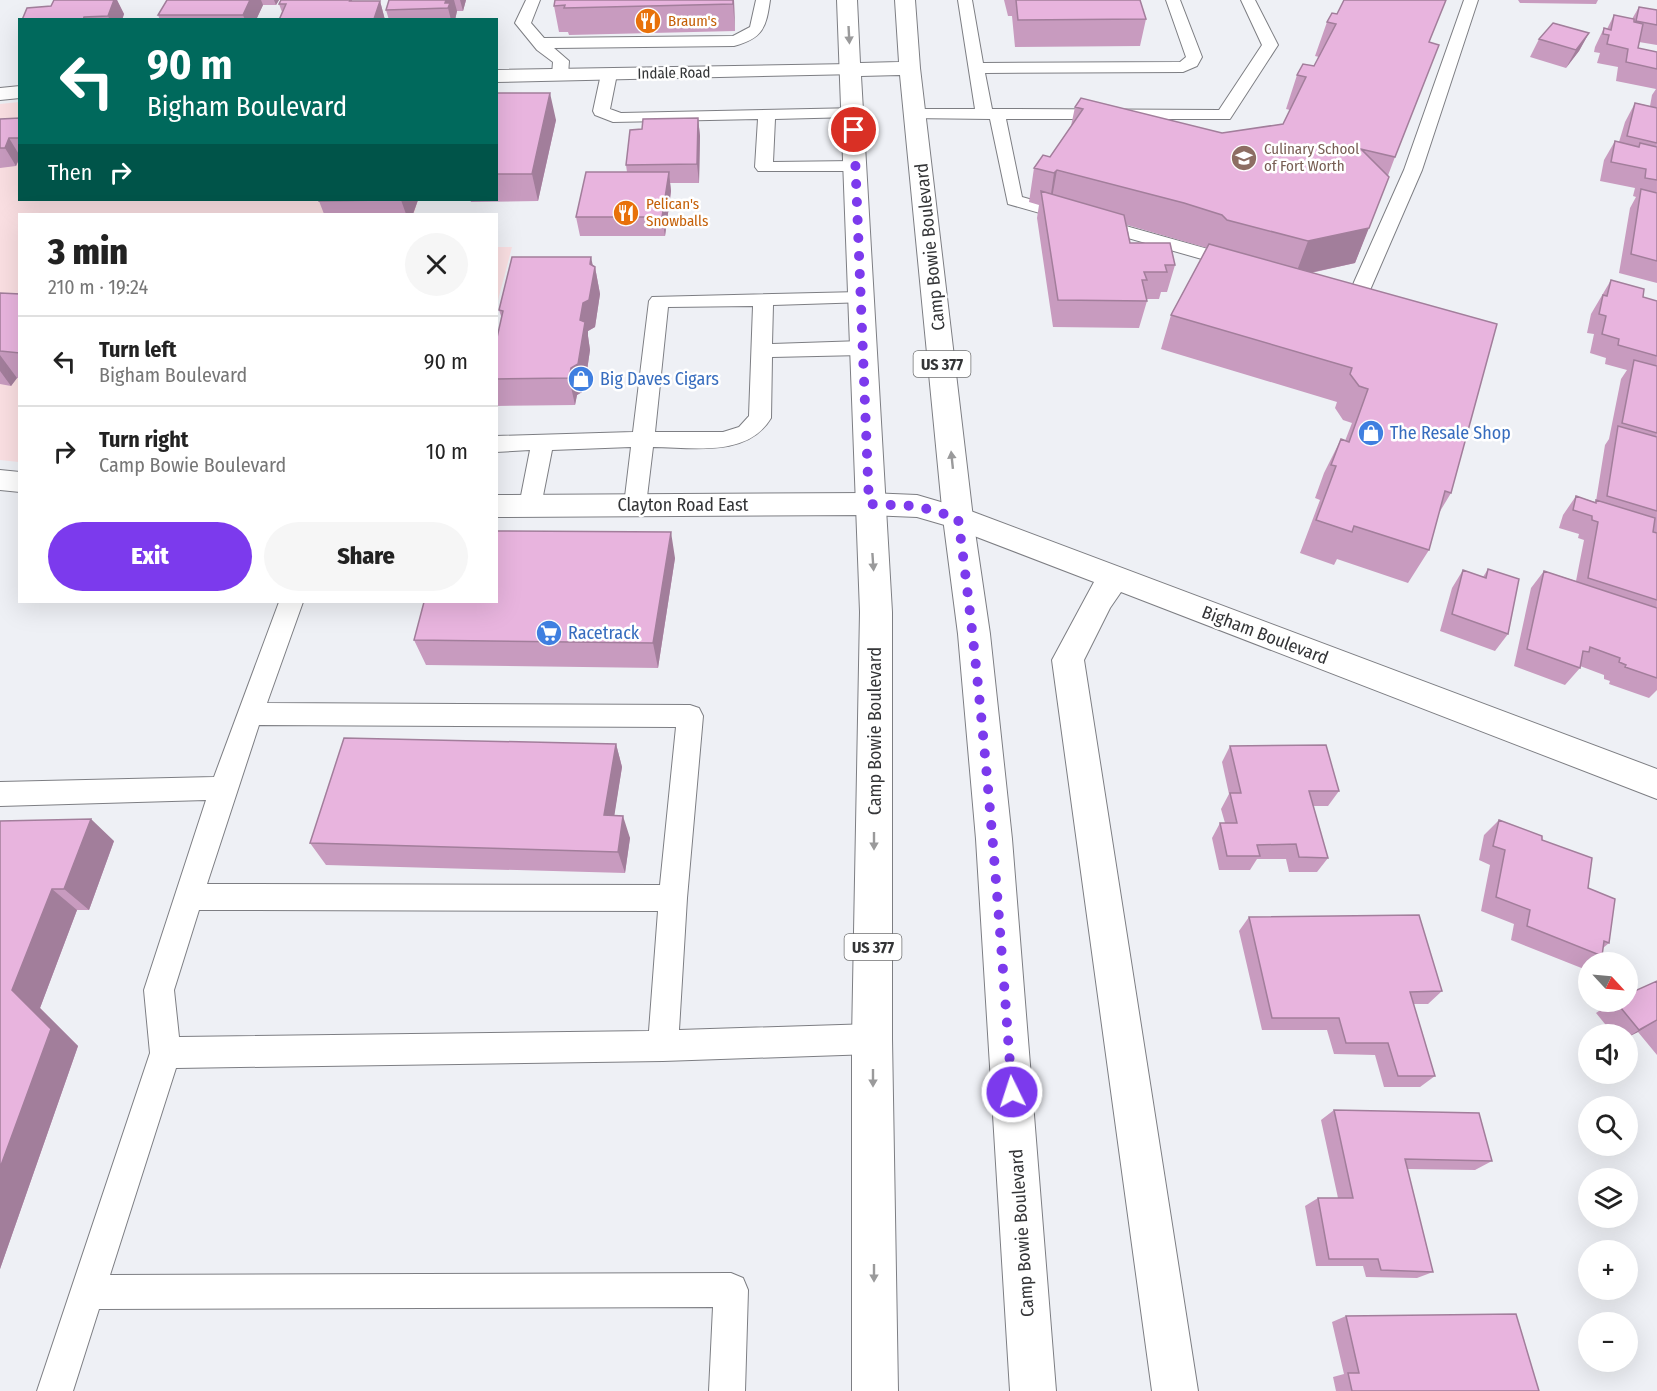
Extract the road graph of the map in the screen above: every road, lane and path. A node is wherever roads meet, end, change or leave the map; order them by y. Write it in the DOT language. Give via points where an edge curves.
graph roads {
  1 [pos="533,0"];
  2 [pos="763,0"];
  3 [pos="847,0"];
  4 [pos="905,0"];
  5 [pos="965,0"];
  6 [pos="1173,0"];
  7 [pos="1248,0"];
  8 [pos="1471,0"];
  9 [pos="692,41"];
  10 [pos="540,43"];
  11 [pos="910,68"];
  12 [pos="976,68"];
  13 [pos="851,70"];
  14 [pos="684,73"];
  15 [pos="609,74"];
  16 [pos="560,75"];
  17 [pos="498,76"];
  18 [pos="18,92"];
  19 [pos="0,94"];
  20 [pos="853,112"];
  21 [pos="766,114"];
  22 [pos="915,114"];
  23 [pos="990,114"];
  24 [pos="855,166"];
  25 [pos="1254,268"];
  26 [pos="1323,287"];
  27 [pos="860,298"];
  28 [pos="763,299"];
  29 [pos="862,348"];
  30 [pos="761,351"];
  31 [pos="643,439"];
  32 [pos="543,442"];
  33 [pos="498,444"];
  34 [pos="0,480"];
  35 [pos="18,482"];
  36 [pos="869,504"];
  37 [pos="635,505"];
  38 [pos="498,506"];
  39 [pos="530,506"];
  40 [pos="958,518"];
  41 [pos="1114,578"];
  42 [pos="291,603"];
  43 [pos="250,714"];
  44 [pos="1657,784"];
  45 [pos="223,788"];
  46 [pos="0,794"];
  47 [pos="187,897"];
  48 [pos="673,898"];
  49 [pos="872,1039"];
  50 [pos="663,1046"];
  51 [pos="165,1053"];
  52 [pos="87,1292"];
  53 [pos="55,1391"];
  54 [pos="727,1391"];
  55 [pos="875,1391"];
  56 [pos="1033,1391"];
  57 [pos="1175,1391"];
  1 -- 10 [label="lane" via="523,23"];
  2 -- 9 [label="lane" via="757,29 750,37"];
  3 -- 13 [label="main road, Camp Bowie Boulevard / US 377, one-way"];
  4 -- 11 [label="main road, Camp Bowie Boulevard / US 377"];
  5 -- 12 [label="lane"];
  6 -- 12 [label="lane" via="1194,57 1183,67"];
  7 -- 23 [label="lane" via="1270,45 1224,115"];
  8 -- 26 [label="lane" via="1413,170 1357,297"];
  9 -- 10 [label="lane"];
  9 -- 14 [label="lane"];
  10 -- 16 [label="lane" via="561,61"];
  11 -- 13 [label="main road, Indale Road"];
  11 -- 22 [label="main road, Camp Bowie Boulevard / US 377"];
  12 -- 23 [label="lane"];
  13 -- 14 [label="main road, Indale Road"];
  13 -- 20 [label="main road, Camp Bowie Boulevard / US 377"];
  14 -- 15 [label="main road, Indale Road"];
  15 -- 16 [label="main road, Indale Road"];
  15 -- 21 [label="lane" via="601,111 619,118"];
  16 -- 17 [label="main road, Indale Road"];
  18 -- 19 [label="main road"];
  20 -- 21 [label="lane"];
  20 -- 24 [label="main road, Camp Bowie Boulevard / US 377"];
  21 -- 24 [label="lane" via="764,167"];
  22 -- 23 [label="lane"];
  40 -- 22 [label="main road, Camp Bowie Boulevard / US 377, one-way"];
  23 -- 25 [label="lane" via="1014,200"];
  24 -- 27 [label="main road, Camp Bowie Boulevard / US 377"];
  27 -- 28 [label="lane"];
  27 -- 29 [label="main road, Camp Bowie Boulevard / US 377"];
  28 -- 30 [label="lane"];
  28 -- 31 [label="lane" via="658,301"];
  29 -- 30 [label="lane"];
  29 -- 36 [label="main road, Camp Bowie Boulevard / US 377"];
  30 -- 31 [label="lane" via="760,418 747,432 724,440"];
  31 -- 32 [label="lane"];
  31 -- 37 [label="lane"];
  32 -- 33 [label="lane"];
  32 -- 39 [label="lane"];
  34 -- 35 [label="main road"];
  36 -- 37 [label="main road, Clayton Road East"];
  36 -- 40 [label="main road, Bigham Boulevard" via="917,506"];
  36 -- 49 [label="main road, Camp Bowie Boulevard / US 377, one-way" via="876,612"];
  37 -- 39 [label="main road, Clayton Road East"];
  38 -- 39 [label="main road, Clayton Road East"];
  40 -- 41 [label="main road, Bigham Boulevard"];
  40 -- 56 [label="main road, Camp Bowie Boulevard / US 377" via="994,839"];
  41 -- 44 [label="main road, Bigham Boulevard"];
  41 -- 57 [label="main road" via="1068,660"];
  42 -- 43 [label="lane"];
  43 -- 45 [label="lane"];
  43 -- 48 [label="lane" via="690,716"];
  45 -- 46 [label="lane"];
  45 -- 47 [label="lane"];
  47 -- 48 [label="lane"];
  47 -- 51 [label="lane" via="159,990"];
  48 -- 50 [label="lane"];
  49 -- 50 [label="lane"];
  49 -- 55 [label="main road, Camp Bowie Boulevard / US 377, one-way"];
  50 -- 51 [label="lane"];
  51 -- 52 [label="lane"];
  52 -- 53 [label="lane"];
  52 -- 54 [label="lane" via="730,1290"];
}
